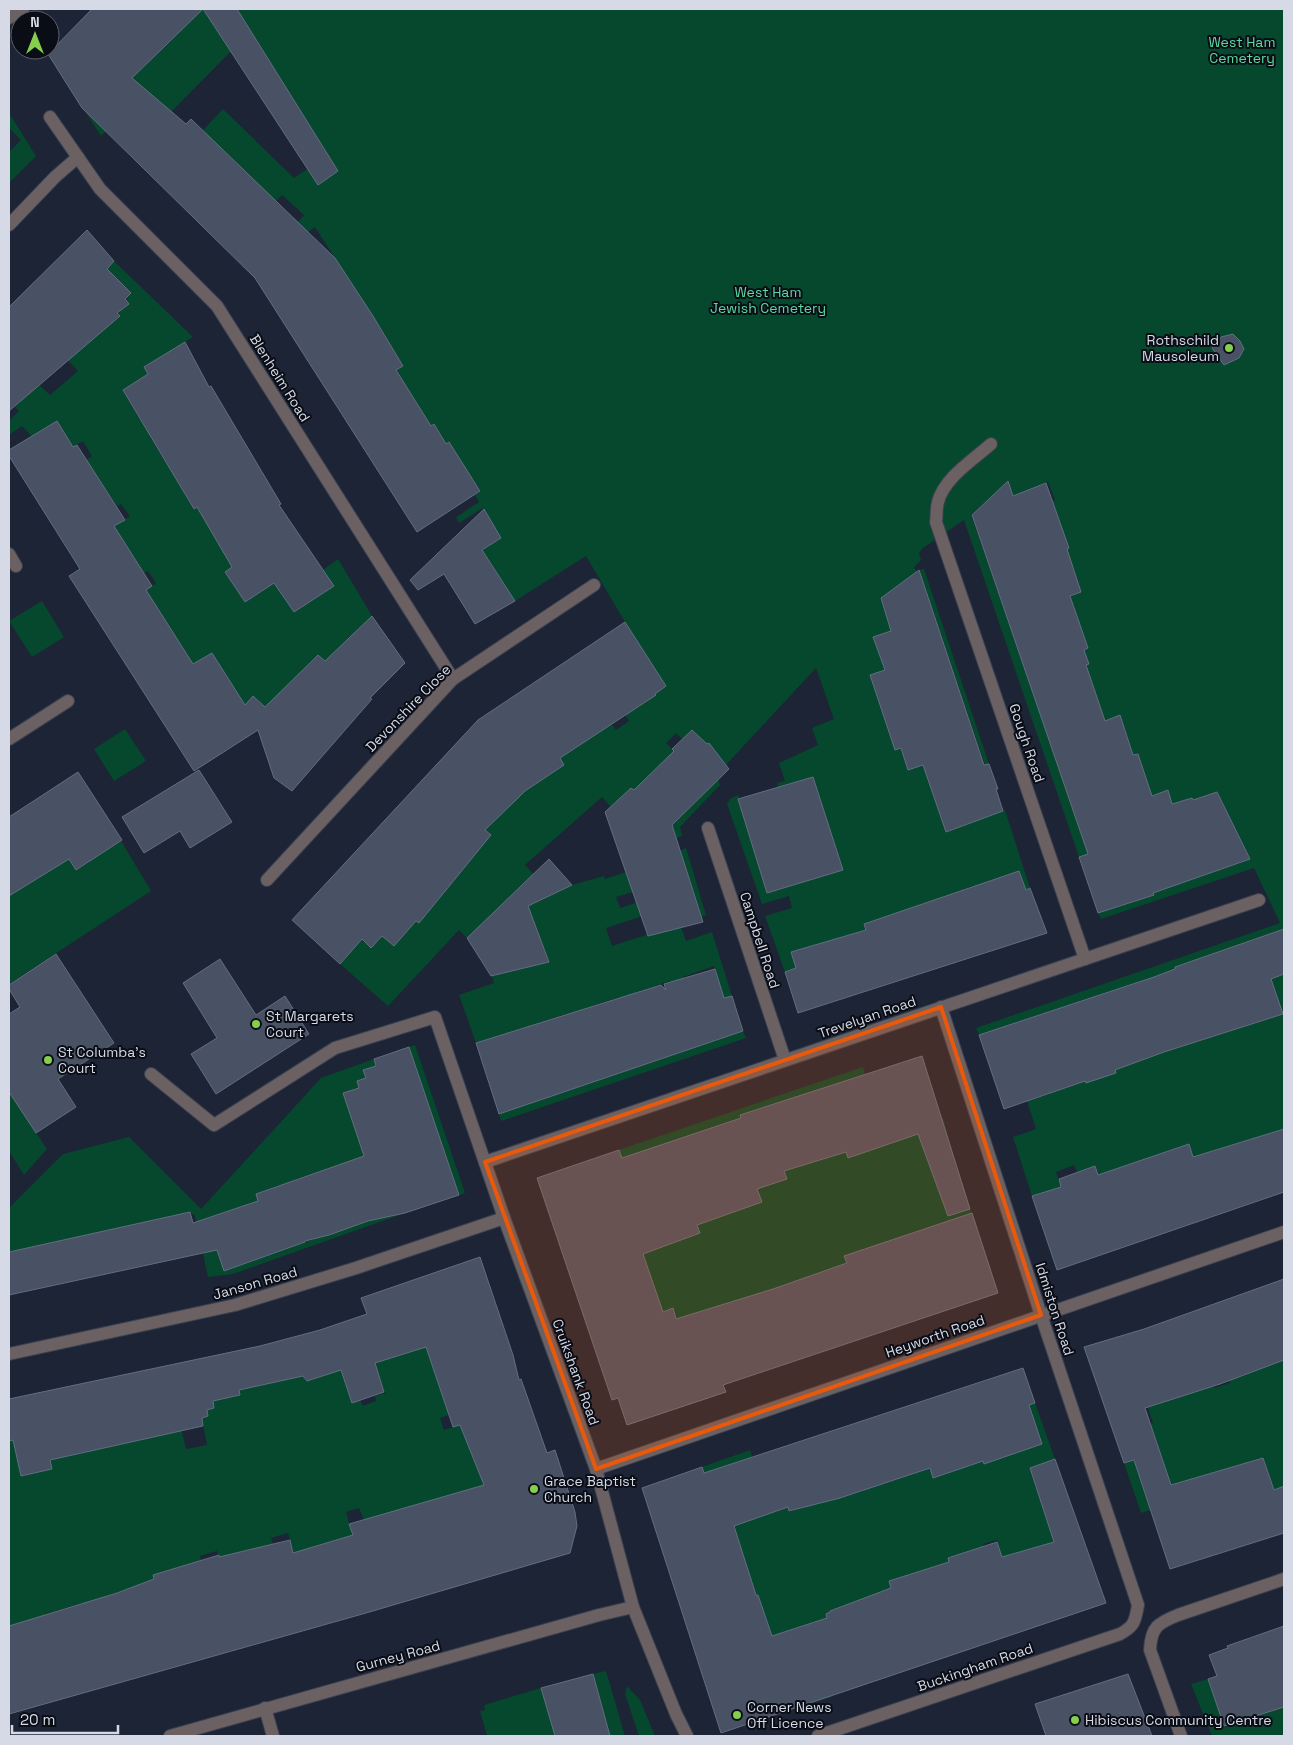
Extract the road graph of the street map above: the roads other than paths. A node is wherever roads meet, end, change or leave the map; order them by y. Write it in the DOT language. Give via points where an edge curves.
graph roads {
  1 [pos="23,9"];
  2 [pos="9,18"];
  3 [pos="50,117"];
  4 [pos="78,157"];
  5 [pos="9,225"];
  6 [pos="991,444"];
  7 [pos="9,554"];
  8 [pos="16,566"];
  9 [pos="594,584"];
  10 [pos="453,679"];
  11 [pos="68,701"];
  12 [pos="9,739"];
  13 [pos="708,828"];
  14 [pos="267,880"];
  15 [pos="1259,900"];
  16 [pos="1085,959"];
  17 [pos="942,1007"];
  18 [pos="785,1060"];
  19 [pos="151,1074"];
  20 [pos="485,1162"];
  21 [pos="504,1218"];
  22 [pos="1284,1232"];
  23 [pos="1041,1315"];
  24 [pos="9,1354"];
  25 [pos="596,1469"];
  26 [pos="1284,1579"];
  27 [pos="633,1607"];
  28 [pos="1136,1620"];
  29 [pos="265,1708"];
  30 [pos="170,1736"];
  31 [pos="273,1736"];
  32 [pos="687,1736"];
  33 [pos="818,1736"];
  34 [pos="1181,1736"];
  1 -- 2 [label="street"];
  3 -- 4 [label="street, Blenheim Road"];
  4 -- 5 [label="street"];
  4 -- 10 [label="street, Blenheim Road" via="100,189 217,306"];
  6 -- 16 [label="street, Gough Road" via="946,485 938,502 936,522"];
  7 -- 8 [label="street"];
  9 -- 10 [label="street, Devonshire Close"];
  10 -- 14 [label="street, Devonshire Close"];
  11 -- 12 [label="street"];
  13 -- 18 [label="street, Campbell Road"];
  15 -- 16 [label="street, Trevelyan Road"];
  16 -- 17 [label="street, Trevelyan Road"];
  17 -- 18 [label="street, Trevelyan Road"];
  17 -- 23 [label="street, Idmiston Road"];
  18 -- 20 [label="street, Trevelyan Road"];
  19 -- 20 [label="street, Cruikshank Road" via="214,1125 335,1048 435,1017"];
  20 -- 21 [label="street, Cruikshank Road"];
  21 -- 24 [label="street, Janson Road" via="235,1305"];
  21 -- 25 [label="street, Cruikshank Road"];
  22 -- 23 [label="street, Heyworth Road"];
  23 -- 25 [label="street, Heyworth Road"];
  23 -- 28 [label="street, Idmiston Road" via="1138,1605"];
  25 -- 27 [label="street, Cruikshank Road"];
  26 -- 34 [label="street" via="1178,1615 1155,1627 1150,1638 1150,1650"];
  27 -- 29 [label="street, Gurney Road"];
  27 -- 32 [label="street, Cruikshank Road"];
  28 -- 33 [label="street, Buckingham Road" via="1131,1628 1120,1634"];
  29 -- 30 [label="street, Gurney Road"];
  29 -- 31 [label="street"];
}
